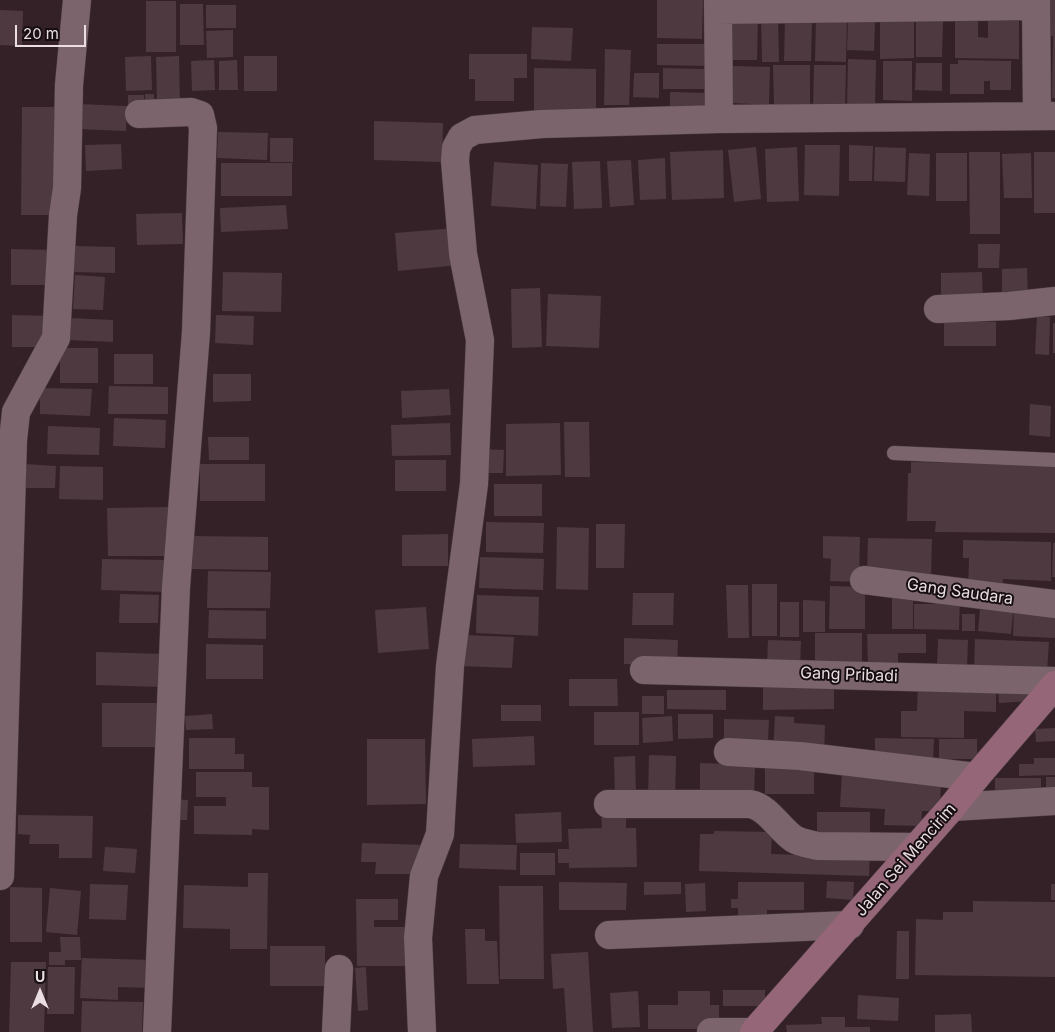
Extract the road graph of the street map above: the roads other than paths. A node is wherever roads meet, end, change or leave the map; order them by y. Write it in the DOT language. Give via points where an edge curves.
graph roads {
  1 [pos="77,0"];
  2 [pos="1036,3"];
  3 [pos="718,5"];
  4 [pos="139,114"];
  5 [pos="1046,116"];
  6 [pos="718,119"];
  7 [pos="1055,301"];
  8 [pos="938,309"];
  9 [pos="894,453"];
  10 [pos="1055,460"];
  11 [pos="864,580"];
  12 [pos="1055,604"];
  13 [pos="644,670"];
  14 [pos="1055,681"];
  15 [pos="1055,685"];
  16 [pos="728,752"];
  17 [pos="976,777"];
  18 [pos="1055,801"];
  19 [pos="608,804"];
  20 [pos="952,807"];
  21 [pos="916,847"];
  22 [pos="0,876"];
  23 [pos="850,925"];
  24 [pos="609,935"];
  25 [pos="339,969"];
  26 [pos="157,1032"];
  27 [pos="336,1032"];
  28 [pos="422,1032"];
  29 [pos="711,1032"];
  30 [pos="755,1032"];
  1 -- 22 [label="street" via="69,85 67,188 56,338 16,412 13,440"];
  2 -- 3 [label="street"];
  2 -- 5 [label="street"];
  3 -- 6 [label="street"];
  4 -- 26 [label="street" via="191,112 200,115 203,128 196,332 176,587"];
  5 -- 6 [label="street"];
  6 -- 28 [label="street" via="491,128 475,130 462,137 456,148 463,254 480,340 474,484 450,666 440,834 424,876 418,938"];
  7 -- 8 [label="street"];
  9 -- 10 [label="lane"];
  11 -- 12 [label="street, Gang Saudara"];
  13 -- 14 [label="street, Gang Pribadi"];
  15 -- 17 [label="street, Jalan Sei Mencirim"];
  16 -- 17 [label="street" via="800,756"];
  17 -- 20 [label="street, Jalan Sei Mencirim"];
  18 -- 20 [label="street"];
  19 -- 21 [label="street" via="750,804 762,808 803,843 817,846"];
  20 -- 21 [label="street, Jalan Sei Mencirim"];
  21 -- 23 [label="street, Jalan Sei Mencirim"];
  23 -- 24 [label="street"];
  23 -- 30 [label="street, Jalan Sei Mencirim"];
  25 -- 27 [label="street"];
  29 -- 30 [label="street"];
}
